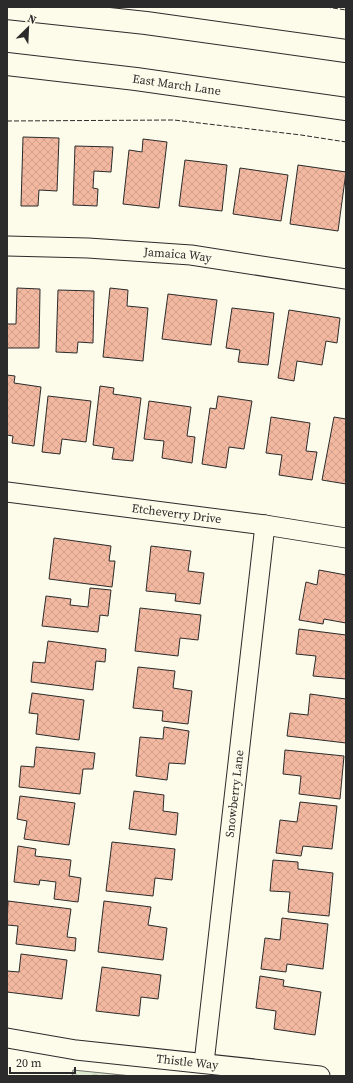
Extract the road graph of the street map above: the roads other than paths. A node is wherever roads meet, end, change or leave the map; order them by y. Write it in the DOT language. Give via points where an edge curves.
graph roads {
  1 [pos="7,8"];
  2 [pos="346,51"];
  3 [pos="7,64"];
  4 [pos="346,109"];
  5 [pos="7,246"];
  6 [pos="346,279"];
  7 [pos="7,492"];
  8 [pos="264,525"];
  9 [pos="346,538"];
  10 [pos="7,1038"];
  11 [pos="204,1063"];
  12 [pos="320,1076"];
  1 -- 2 [label="main road" via="146,23"];
  3 -- 4 [label="main road, East March Lane" via="136,79"];
  5 -- 6 [label="street, Jamaica Way" via="191,255"];
  7 -- 8 [label="street, Etcheverry Drive"];
  8 -- 9 [label="street, Etcheverry Drive"];
  8 -- 11 [label="street, Snowberry Lane"];
  10 -- 11 [label="street, Thistle Way" via="76,1050"];
  11 -- 12 [label="street, Thistle Way"];
}
